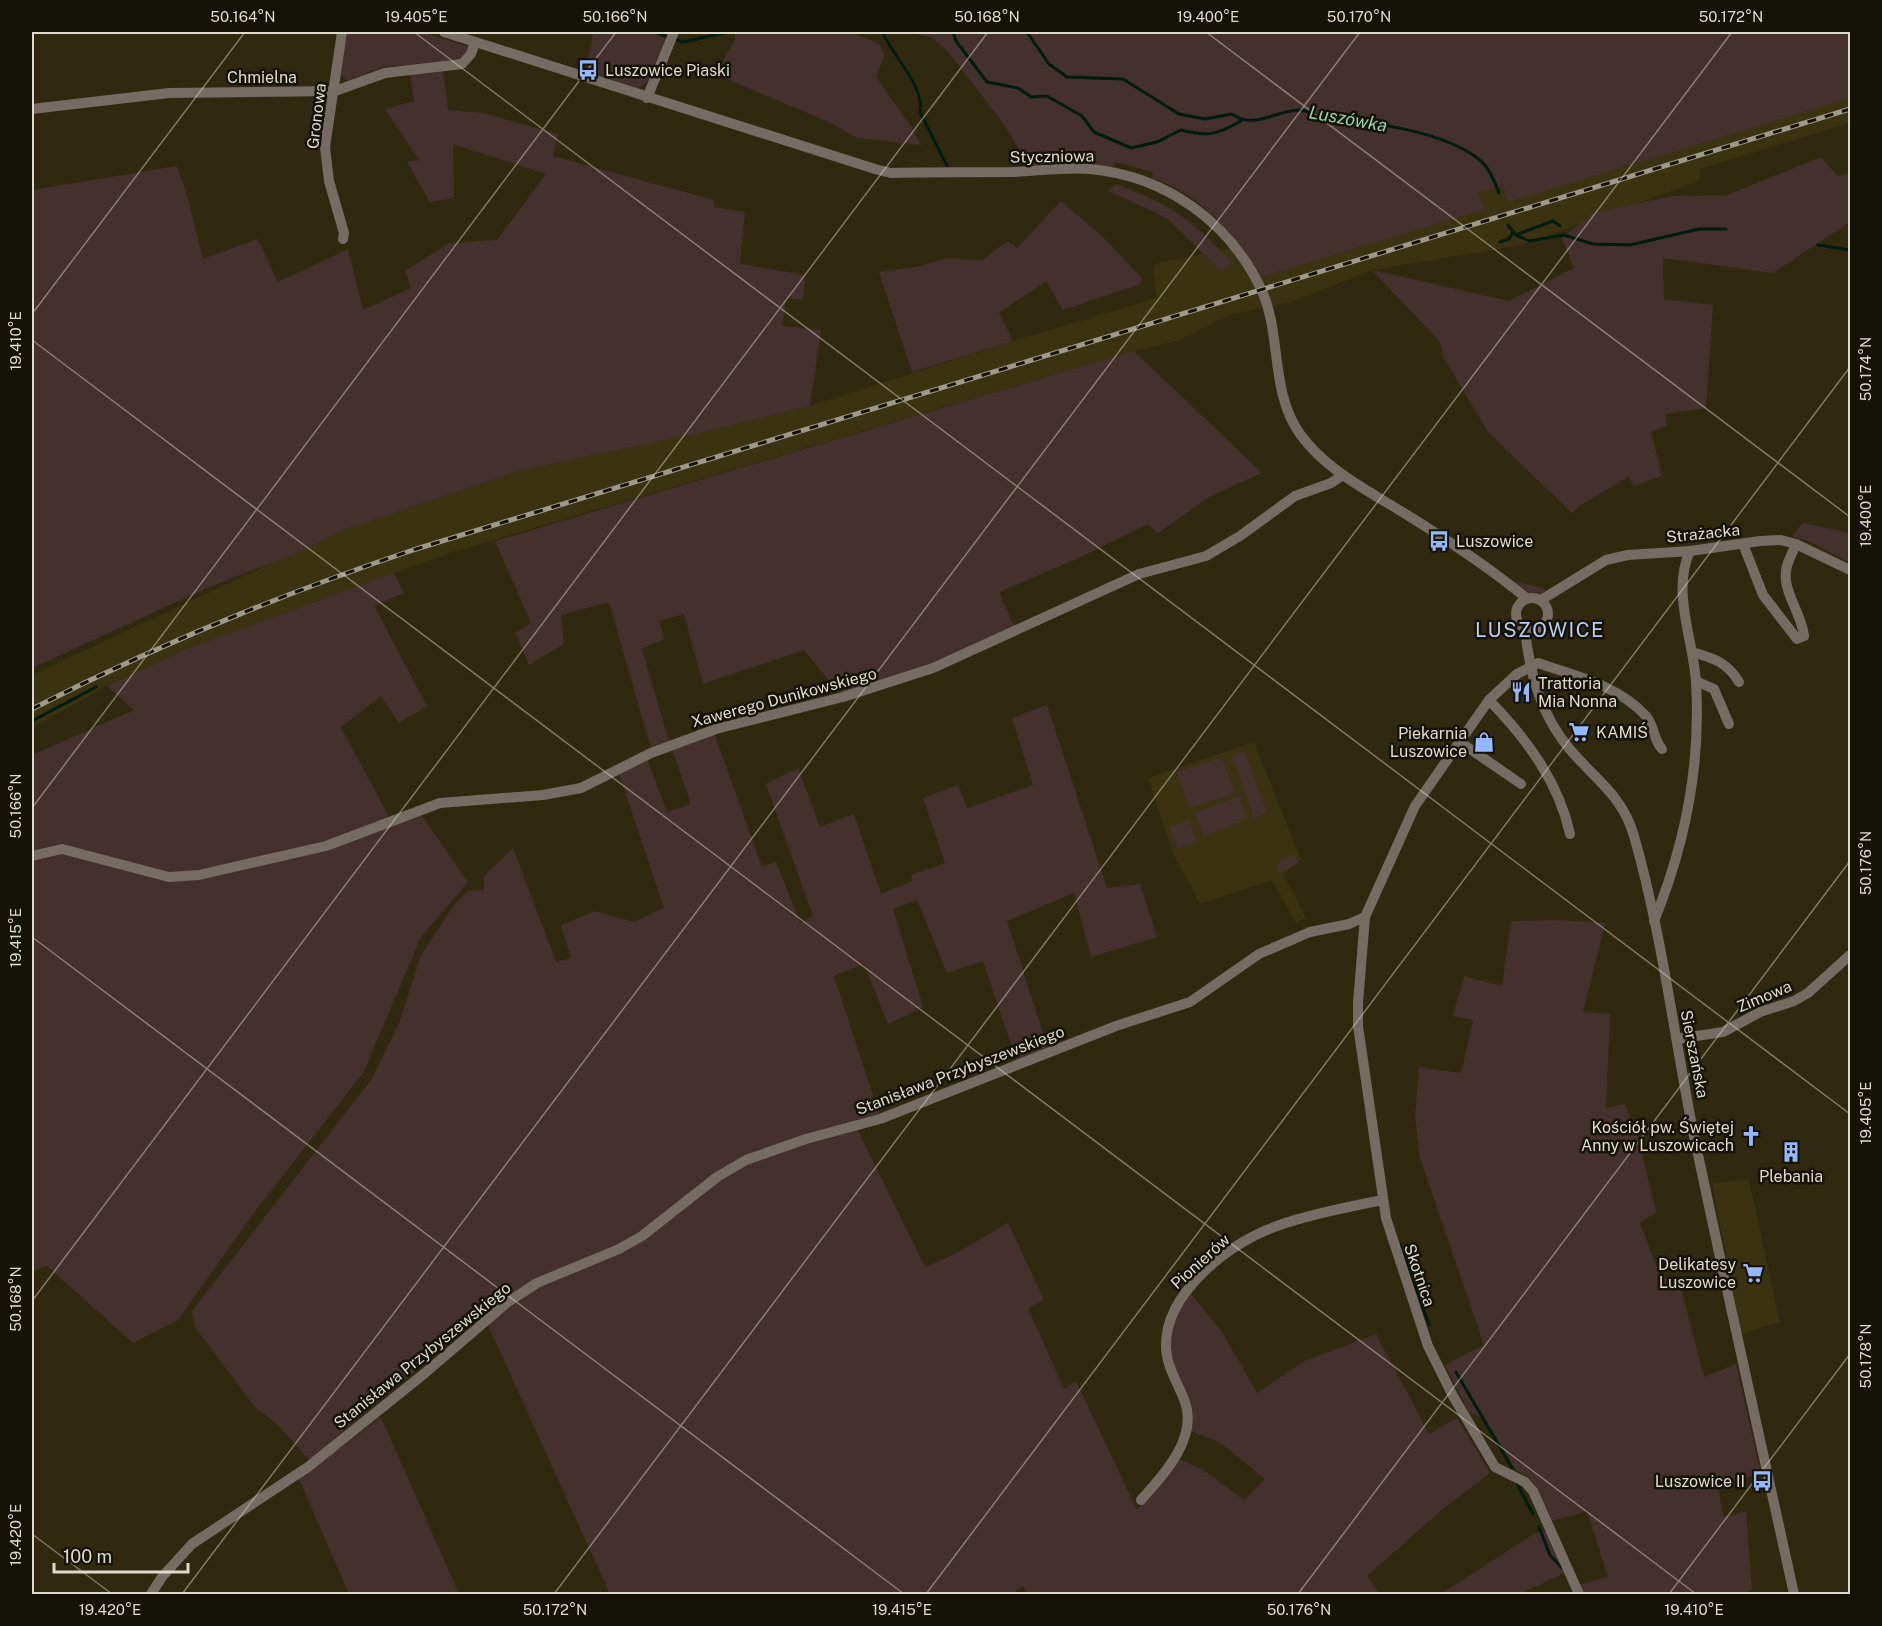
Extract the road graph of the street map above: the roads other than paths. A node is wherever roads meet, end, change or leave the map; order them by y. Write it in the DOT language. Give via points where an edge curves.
graph roads {
  1 [pos="342,32"];
  2 [pos="444,32"];
  3 [pos="673,36"];
  4 [pos="475,42"];
  5 [pos="335,91"];
  6 [pos="647,98"];
  7 [pos="32,109"];
  8 [pos="343,239"];
  9 [pos="1343,475"];
  10 [pos="1743,544"];
  11 [pos="1796,544"];
  12 [pos="1690,551"];
  13 [pos="1851,570"];
  14 [pos="1522,602"];
  15 [pos="1545,605"];
  16 [pos="1525,629"];
  17 [pos="1538,629"];
  18 [pos="1692,652"];
  19 [pos="1529,659"];
  20 [pos="1696,681"];
  21 [pos="1739,682"];
  22 [pos="1489,700"];
  23 [pos="1729,724"];
  24 [pos="1460,742"];
  25 [pos="1662,749"];
  26 [pos="1521,784"];
  27 [pos="1570,834"];
  28 [pos="32,856"];
  29 [pos="1365,917"];
  30 [pos="1654,921"];
  31 [pos="1851,955"];
  32 [pos="1677,1039"];
  33 [pos="1383,1200"];
  34 [pos="1141,1500"];
  35 [pos="151,1594"];
  36 [pos="1579,1594"];
  37 [pos="1794,1594"];
  1 -- 5 [label="street, Gronowa"];
  2 -- 4 [label="street, Styczniowa"];
  3 -- 6 [label="street"];
  4 -- 5 [label="street, Chmielna" via="462,64 385,73"];
  4 -- 6 [label="street, Styczniowa"];
  5 -- 7 [label="street, Chmielna" via="169,93"];
  5 -- 8 [label="street, Gronowa" via="326,168"];
  6 -- 9 [label="street, Styczniowa" via="891,173 1087,169 1133,177 1163,189 1214,223 1238,250 1268,310 1288,414 1309,445"];
  9 -- 14 [label="street, Styczniowa" via="1473,557 1507,584"];
  9 -- 28 [label="street, Xawerego Dunikowskiego" via="1295,496 1206,556 1139,574 923,672 716,729 651,753 581,788 440,803 326,846 199,875 169,877 62,849"];
  10 -- 11 [label="street, Strażacka" via="1781,540"];
  10 -- 11 [label="street" via="1763,595 1797,639 1804,636 1786,584 1786,568"];
  10 -- 12 [label="street, Strażacka"];
  11 -- 13 [label="street, Strażacka"];
  12 -- 15 [label="street, Strażacka" via="1606,560"];
  12 -- 18 [label="street" via="1683,577"];
  14 -- 15 [label="street"];
  14 -- 16 [label="street" via="1516,619"];
  15 -- 17 [label="street" via="1545,625"];
  16 -- 17 [label="street"];
  16 -- 19 [label="street, Sierszańska"];
  17 -- 19 [label="street"];
  18 -- 20 [label="street"];
  18 -- 21 [label="street" via="1717,659 1732,670"];
  19 -- 22 [label="street"];
  19 -- 25 [label="street" via="1607,687 1644,714"];
  19 -- 30 [label="street, Sierszańska" via="1541,702 1567,745 1625,811"];
  20 -- 23 [label="street" via="1714,689"];
  20 -- 30 [label="street" via="1693,785"];
  22 -- 24 [label="street"];
  22 -- 27 [label="street" via="1549,775 1565,809"];
  24 -- 26 [label="street"];
  24 -- 29 [label="street" via="1415,806"];
  29 -- 33 [label="street, Skotnica" via="1358,1026"];
  29 -- 35 [label="street, Stanisława Przybyszewskiego" via="1310,932 1259,954 1190,1002 1116,1026 880,1119 746,1160 619,1250 537,1283 508,1302 308,1467 192,1544"];
  30 -- 32 [label="street, Sierszańska"];
  31 -- 32 [label="street, Zimowa" via="1794,1002 1760,1012 1723,1032"];
  32 -- 37 [label="street, Sierszańska" via="1755,1427"];
  33 -- 34 [label="street, Pionierów" via="1290,1222 1258,1234 1187,1289 1173,1308 1166,1349 1189,1414 1187,1429 1165,1474"];
  33 -- 36 [label="street, Skotnica" via="1398,1257 1438,1369 1495,1467 1525,1482 1533,1491"];
}
